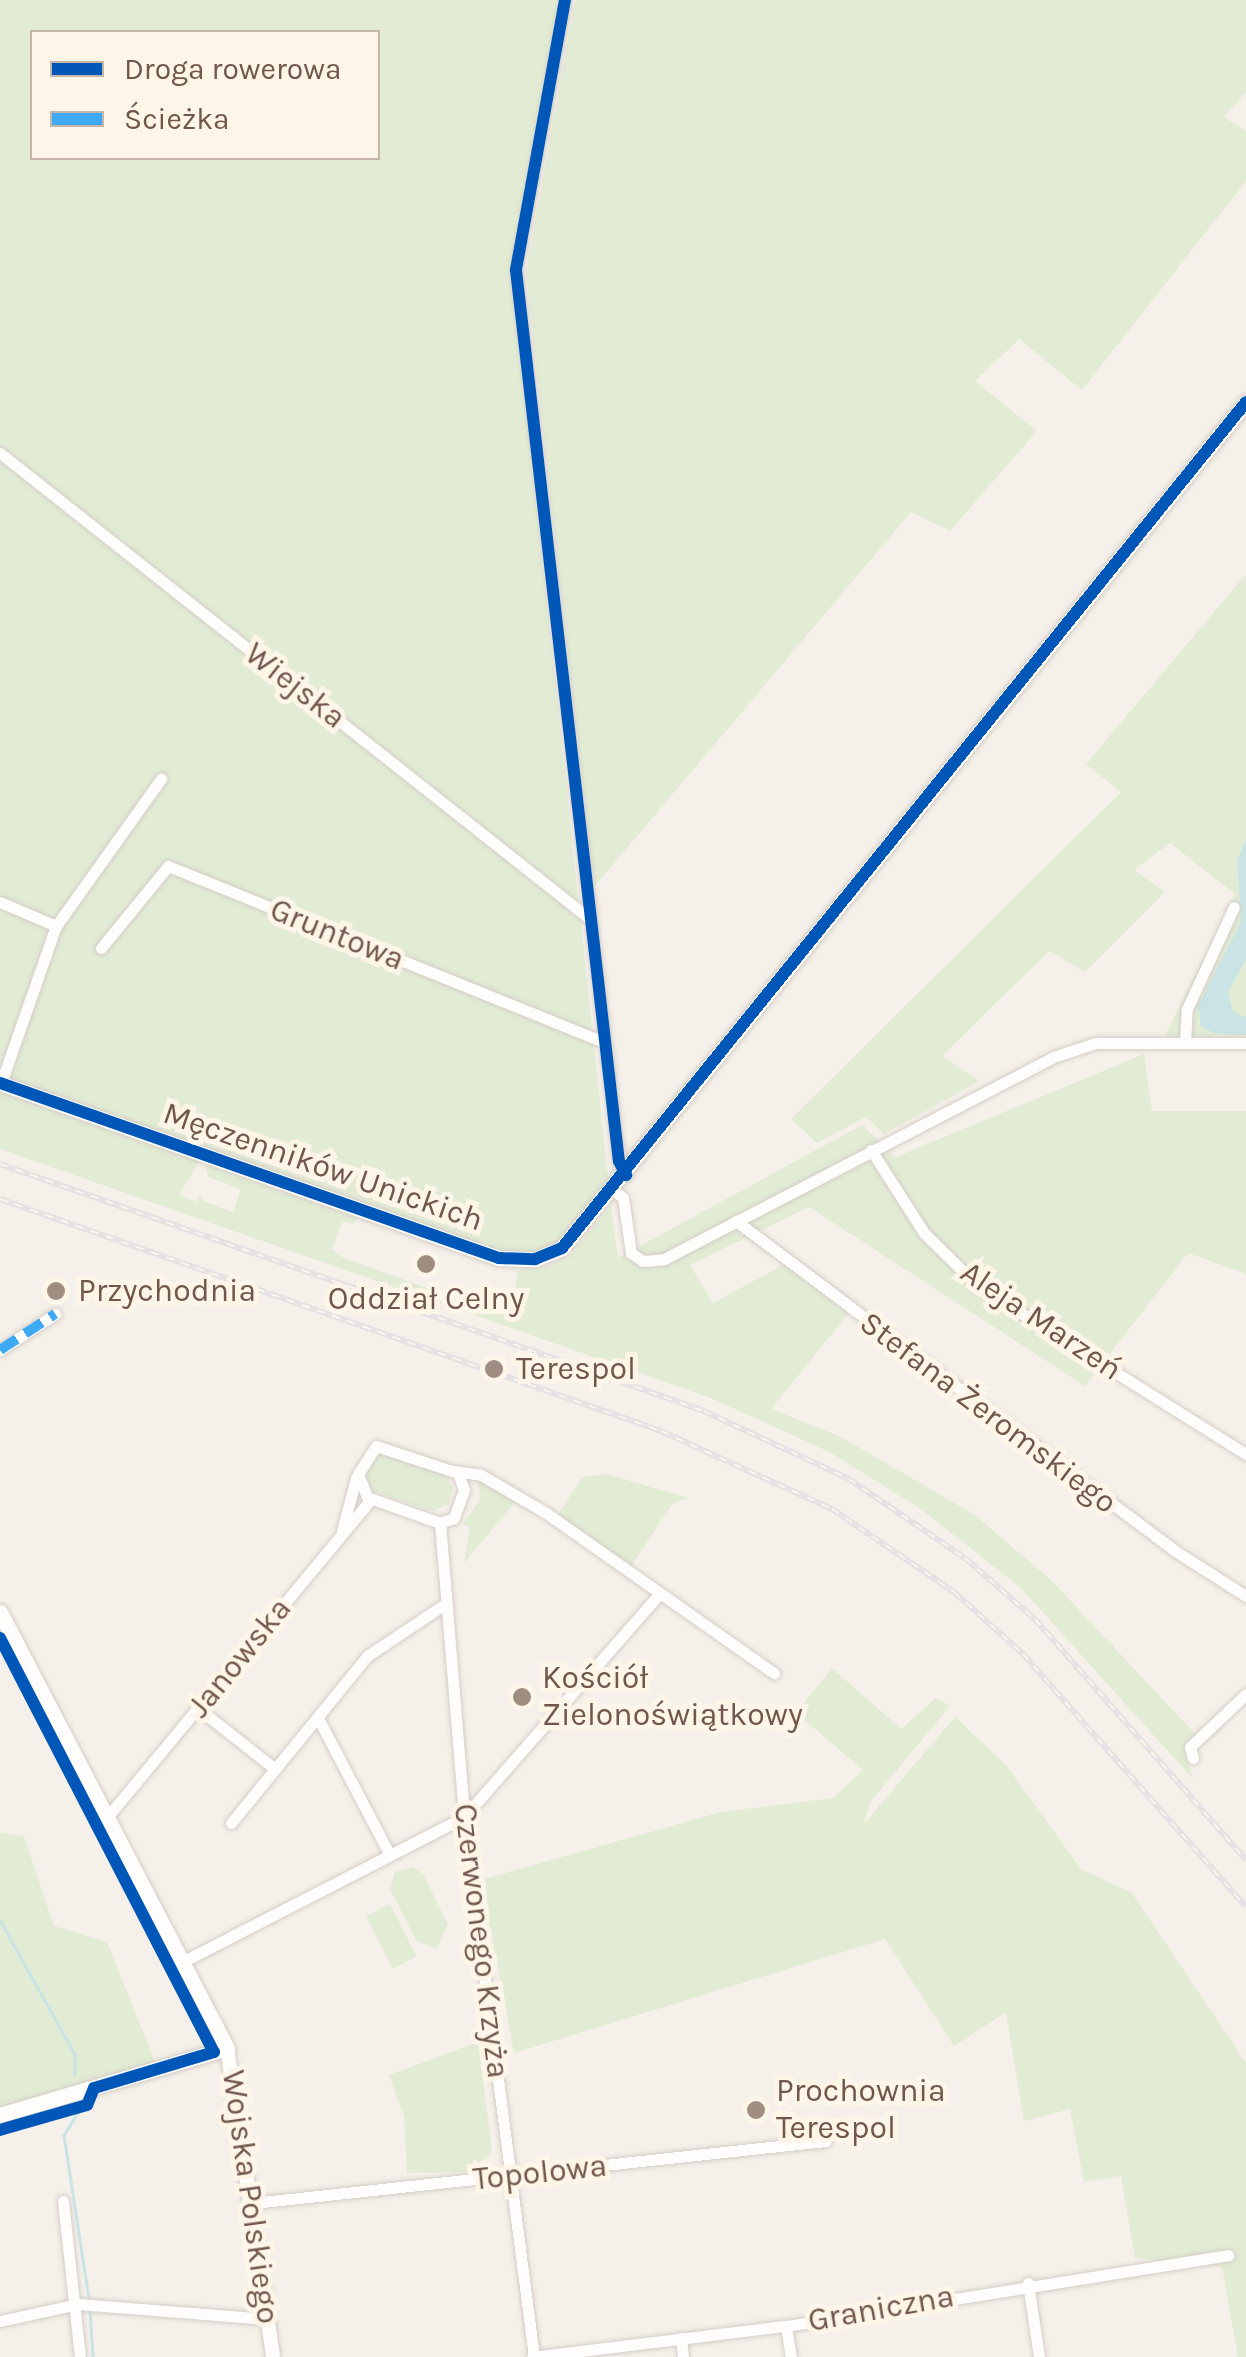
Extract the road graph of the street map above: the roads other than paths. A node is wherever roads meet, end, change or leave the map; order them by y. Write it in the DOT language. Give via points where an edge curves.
graph roads {
  1 [pos="565,0"];
  2 [pos="1246,402"];
  3 [pos="0,453"];
  4 [pos="161,779"];
  5 [pos="0,902"];
  6 [pos="1234,906"];
  7 [pos="590,919"];
  8 [pos="56,926"];
  9 [pos="101,948"];
  10 [pos="605,1042"];
  11 [pos="1185,1042"];
  12 [pos="1246,1044"];
  13 [pos="0,1083"];
  14 [pos="876,1147"];
  15 [pos="626,1174"];
  16 [pos="612,1193"];
  17 [pos="736,1221"];
  18 [pos="55,1314"];
  19 [pos="0,1350"];
  20 [pos="1246,1454"];
  21 [pos="454,1471"];
  22 [pos="358,1474"];
  23 [pos="371,1499"];
  24 [pos="440,1524"];
  25 [pos="342,1532"];
  26 [pos="659,1594"];
  27 [pos="1246,1596"];
  28 [pos="446,1604"];
  29 [pos="0,1612"];
  30 [pos="774,1673"];
  31 [pos="1246,1694"];
  32 [pos="198,1709"];
  33 [pos="318,1718"];
  34 [pos="1193,1758"];
  35 [pos="275,1770"];
  36 [pos="108,1816"];
  37 [pos="464,1816"];
  38 [pos="230,1823"];
  39 [pos="389,1852"];
  40 [pos="184,1961"];
  41 [pos="227,2048"];
  42 [pos="0,2115"];
  43 [pos="826,2141"];
  44 [pos="511,2176"];
  45 [pos="63,2201"];
  46 [pos="253,2203"];
  47 [pos="1228,2256"];
  48 [pos="1028,2283"];
  49 [pos="77,2304"];
  50 [pos="268,2318"];
  51 [pos="0,2322"];
  52 [pos="786,2326"];
  53 [pos="681,2338"];
  54 [pos="80,2357"];
  55 [pos="273,2357"];
  56 [pos="533,2357"];
  57 [pos="684,2357"];
  58 [pos="791,2357"];
  59 [pos="1039,2357"];
  1 -- 7 [label="street" via="516,270"];
  2 -- 15 [label="main road, Męczenników Unickich"];
  3 -- 7 [label="street, Wiejska"];
  4 -- 8 [label="street"];
  5 -- 8 [label="street"];
  6 -- 11 [label="street" via="1187,1009"];
  7 -- 10 [label="street"];
  8 -- 13 [label="street"];
  9 -- 10 [label="street, Gruntowa" via="168,866"];
  10 -- 15 [label="street"];
  11 -- 12 [label="street"];
  11 -- 14 [label="street" via="1096,1043 1052,1057"];
  13 -- 16 [label="main road, Męczenników Unickich" via="500,1258 535,1259 562,1248"];
  14 -- 17 [label="street"];
  14 -- 20 [label="street, Aleja Marzeń" via="924,1233 978,1286"];
  15 -- 16 [label="main road, Męczenników Unickich"];
  16 -- 17 [label="street" via="623,1198 632,1252 643,1261 664,1259"];
  17 -- 27 [label="street, Stefana Żeromskiego" via="1174,1550"];
  18 -- 19 [label="street"];
  21 -- 22 [label="street" via="380,1445 368,1449"];
  21 -- 24 [label="street" via="464,1495 454,1518"];
  21 -- 26 [label="street" via="498,1484"];
  22 -- 23 [label="street"];
  22 -- 25 [label="street"];
  23 -- 24 [label="street"];
  23 -- 25 [label="street, Janowska"];
  24 -- 28 [label="street, Czerwonego Krzyża"];
  25 -- 32 [label="street, Janowska"];
  26 -- 30 [label="street"];
  26 -- 37 [label="street"];
  28 -- 33 [label="street" via="366,1656"];
  28 -- 37 [label="street, Czerwonego Krzyża"];
  29 -- 36 [label="main road, Wojska Polskiego"];
  31 -- 34 [label="street" via="1190,1746"];
  32 -- 35 [label="street"];
  32 -- 36 [label="street, Janowska"];
  33 -- 35 [label="street"];
  33 -- 39 [label="street"];
  35 -- 38 [label="street"];
  36 -- 40 [label="main road, Wojska Polskiego"];
  37 -- 39 [label="street"];
  37 -- 44 [label="street, Czerwonego Krzyża"];
  39 -- 40 [label="street"];
  40 -- 41 [label="main road, Wojska Polskiego"];
  41 -- 42 [label="main road"];
  41 -- 46 [label="street, Wojska Polskiego"];
  43 -- 44 [label="street, Topolowa"];
  44 -- 46 [label="street, Topolowa"];
  44 -- 56 [label="street, Czerwonego Krzyża"];
  45 -- 49 [label="street"];
  46 -- 50 [label="street, Wojska Polskiego"];
  47 -- 48 [label="street, Graniczna"];
  48 -- 52 [label="street, Graniczna"];
  48 -- 59 [label="street"];
  49 -- 50 [label="street"];
  49 -- 51 [label="street"];
  49 -- 54 [label="street"];
  50 -- 55 [label="street, Wojska Polskiego"];
  52 -- 53 [label="street, Graniczna"];
  52 -- 58 [label="street"];
  53 -- 56 [label="street, Graniczna"];
  53 -- 57 [label="street"];
}
